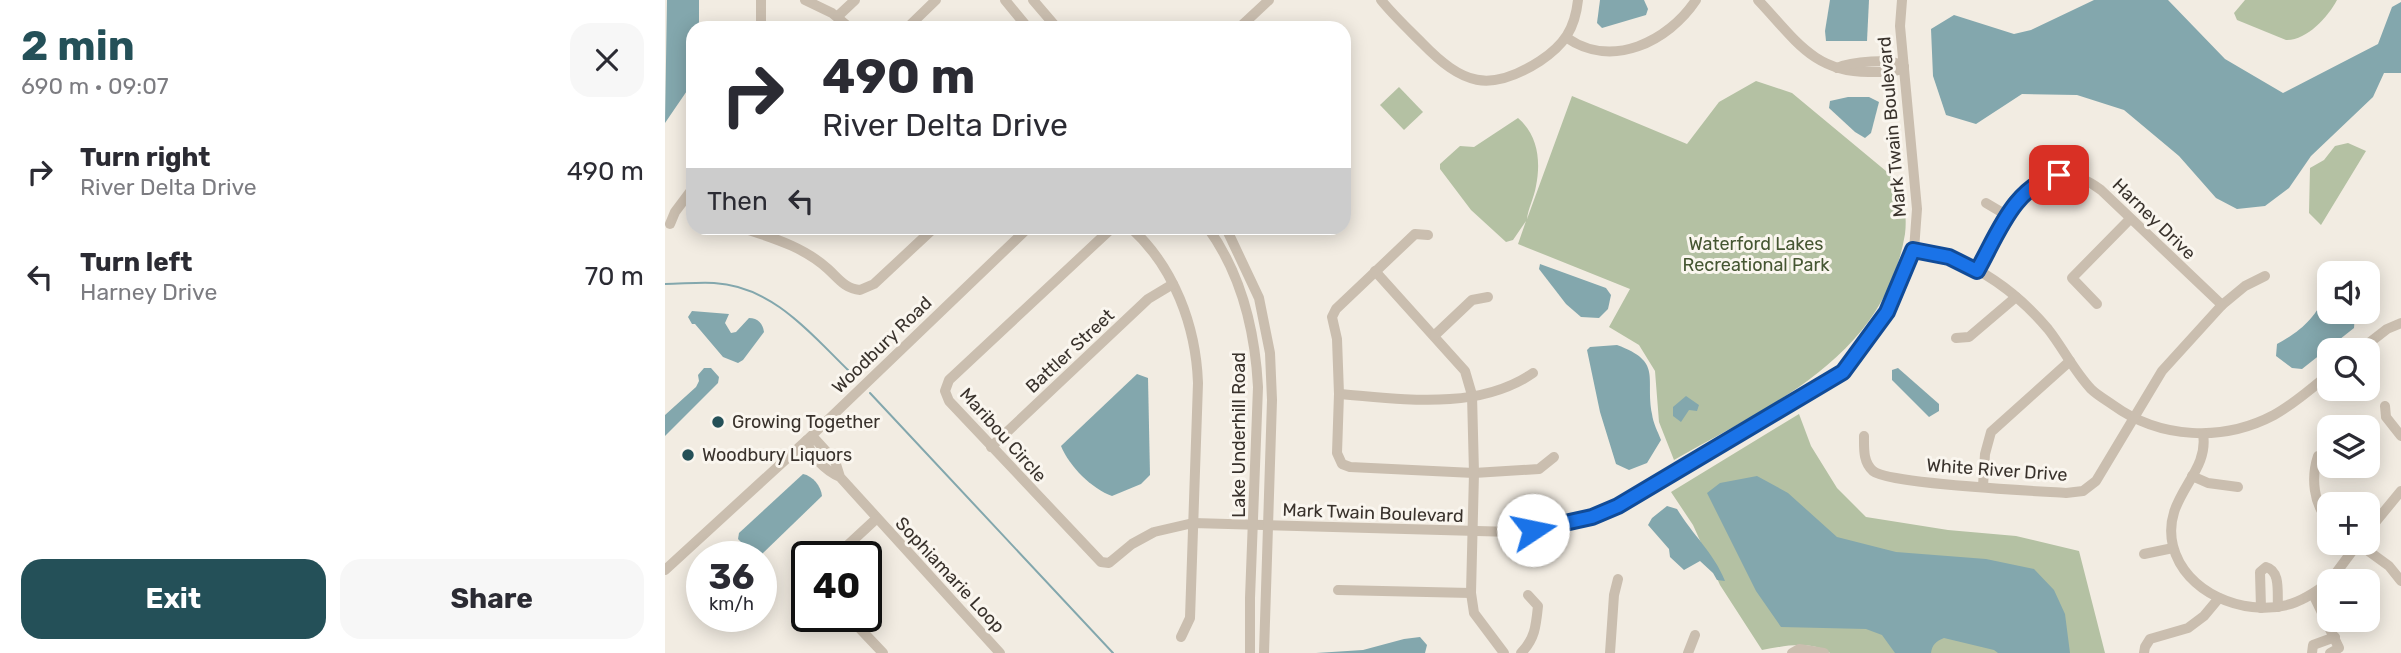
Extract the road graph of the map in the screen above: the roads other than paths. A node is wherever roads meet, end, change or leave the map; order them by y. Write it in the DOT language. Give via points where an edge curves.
graph roads {
  1 [pos="761,0"];
  2 [pos="805,0"];
  3 [pos="855,0"];
  4 [pos="936,0"];
  5 [pos="1005,0"];
  6 [pos="1033,0"];
  7 [pos="1269,0"];
  8 [pos="1381,0"];
  9 [pos="1578,0"];
  10 [pos="1696,0"];
  11 [pos="1758,0"];
  12 [pos="1902,0"];
  13 [pos="838,16"];
  14 [pos="761,21"];
  15 [pos="843,21"];
  16 [pos="914,21"];
  17 [pos="1022,21"];
  18 [pos="1050,21"];
  19 [pos="1246,21"];
  20 [pos="1567,38"];
  21 [pos="1904,66"];
  22 [pos="686,198"];
  23 [pos="1986,203"];
  24 [pos="2008,216"];
  25 [pos="2130,219"];
  26 [pos="670,224"];
  27 [pos="1429,234"];
  28 [pos="762,235"];
  29 [pos="926,235"];
  30 [pos="1021,235"];
  31 [pos="1105,235"];
  32 [pos="1137,235"];
  33 [pos="1212,235"];
  34 [pos="1229,235"];
  35 [pos="1913,250"];
  36 [pos="1375,271"];
  37 [pos="1977,271"];
  38 [pos="2265,276"];
  39 [pos="1173,284"];
  40 [pos="1488,297"];
  41 [pos="2016,297"];
  42 [pos="2097,304"];
  43 [pos="2222,305"];
  44 [pos="2401,323"];
  45 [pos="1435,335"];
  46 [pos="1955,338"];
  47 [pos="2376,338"];
  48 [pos="2070,361"];
  49 [pos="1533,373"];
  50 [pos="2317,384"];
  51 [pos="1339,394"];
  52 [pos="1472,395"];
  53 [pos="2385,406"];
  54 [pos="2135,418"];
  55 [pos="2203,434"];
  56 [pos="1864,436"];
  57 [pos="2401,436"];
  58 [pos="807,440"];
  59 [pos="991,447"];
  60 [pos="1554,457"];
  61 [pos="2317,459"];
  62 [pos="1474,473"];
  63 [pos="2192,476"];
  64 [pos="1983,486"];
  65 [pos="2238,487"];
  66 [pos="2401,491"];
  67 [pos="2317,499"];
  68 [pos="2380,516"];
  69 [pos="876,519"];
  70 [pos="1193,523"];
  71 [pos="1254,524"];
  72 [pos="1267,524"];
  73 [pos="1473,532"];
  74 [pos="853,541"];
  75 [pos="2173,548"];
  76 [pos="2144,554"];
  77 [pos="2374,555"];
  78 [pos="665,570"];
  79 [pos="1618,579"];
  80 [pos="2401,581"];
  81 [pos="1338,590"];
  82 [pos="2317,591"];
  83 [pos="1471,593"];
  84 [pos="2313,594"];
  85 [pos="1528,595"];
  86 [pos="2219,598"];
  87 [pos="2278,607"];
  88 [pos="2261,608"];
  89 [pos="863,632"];
  90 [pos="1695,635"];
  91 [pos="1181,637"];
  92 [pos="2335,637"];
  93 [pos="2335,651"];
  94 [pos="883,653"];
  95 [pos="1000,653"];
  96 [pos="1250,653"];
  97 [pos="1264,653"];
  98 [pos="1504,653"];
  99 [pos="1521,653"];
  100 [pos="1610,653"];
  101 [pos="1688,653"];
  102 [pos="1792,653"];
  103 [pos="1824,653"];
  104 [pos="2144,653"];
  105 [pos="2312,653"];
  1 -- 14 [label="street"];
  2 -- 13 [label="street"];
  3 -- 13 [label="street"];
  4 -- 16 [label="street"];
  5 -- 17 [label="street"];
  6 -- 18 [label="street"];
  7 -- 19 [label="street"];
  8 -- 20 [label="street" via="1440,61 1475,79 1502,79 1520,73"];
  9 -- 20 [label="street"];
  10 -- 20 [label="street" via="1668,31 1637,47 1600,50 1581,47"];
  11 -- 21 [label="street" via="1810,55 1836,68 1894,61"];
  12 -- 21 [label="street, Mark Twain Boulevard"];
  13 -- 15 [label="street"];
  21 -- 35 [label="street, Mark Twain Boulevard" via="1917,209"];
  22 -- 26 [label="street"];
  23 -- 24 [label="street"];
  24 -- 25 [label="street, Harney Drive" via="2031,186 2059,175 2093,183"];
  24 -- 37 [label="street, Harney Drive"];
  25 -- 42 [label="street" via="2072,278"];
  25 -- 43 [label="street, Harney Drive"];
  27 -- 36 [label="street" via="1415,234"];
  28 -- 29 [label="street" via="804,251 843,285 859,290 874,284"];
  30 -- 58 [label="street, Woodbury Road"];
  31 -- 59 [label="street, Maribou Circle" via="947,383 949,401"];
  32 -- 39 [label="street"];
  33 -- 71 [label="street, Lake Underhill Road" via="1246,302 1255,347"];
  34 -- 72 [label="street, Lake Underhill Road" via="1259,298 1270,352"];
  35 -- 37 [label="street" via="1949,257"];
  35 -- 73 [label="street, Mark Twain Boulevard" via="1887,312 1843,372 1618,506 1553,527"];
  36 -- 45 [label="street"];
  36 -- 51 [label="street" via="1332,317"];
  37 -- 41 [label="street"];
  38 -- 43 [label="street, White River Drive"];
  39 -- 59 [label="street, Battler Street" via="1148,299"];
  39 -- 70 [label="street" via="1191,331 1198,374"];
  40 -- 45 [label="street" via="1472,300"];
  41 -- 46 [label="street" via="1969,337"];
  41 -- 48 [label="street" via="2049,330"];
  43 -- 54 [label="street, White River Drive" via="2162,371"];
  44 -- 47 [label="street"];
  45 -- 52 [label="street" via="1465,371"];
  48 -- 54 [label="street" via="2093,391"];
  48 -- 64 [label="street" via="1991,432"];
  49 -- 52 [label="street" via="1516,384"];
  50 -- 55 [label="street" via="2272,416 2242,428"];
  51 -- 52 [label="street" via="1444,400"];
  51 -- 62 [label="street" via="1337,453 1342,464"];
  52 -- 62 [label="street"];
  53 -- 57 [label="street" via="2386,417"];
  54 -- 55 [label="street" via="2162,429"];
  54 -- 64 [label="street, White River Drive" via="2096,481 2083,491"];
  55 -- 63 [label="street" via="2201,460"];
  56 -- 64 [label="street, White River Drive" via="1864,458 1882,476"];
  58 -- 69 [label="street, Sophiamarie Loop" via="816,440 835,461 840,477"];
  58 -- 78 [label="street, Woodbury Road"];
  59 -- 70 [label="street, Maribou Circle" via="1103,564 1154,531"];
  60 -- 62 [label="street" via="1539,469"];
  61 -- 67 [label="street"];
  62 -- 73 [label="street"];
  63 -- 65 [label="street"];
  63 -- 75 [label="street" via="2176,504"];
  66 -- 68 [label="street"];
  69 -- 74 [label="street, Sophiamarie Loop"];
  69 -- 95 [label="street, Sophiamarie Loop"];
  70 -- 71 [label="street, Maribou Circle"];
  70 -- 91 [label="street" via="1189,618"];
  71 -- 72 [label="street, Maribou Circle"];
  71 -- 96 [label="street, Lake Underhill Road"];
  72 -- 73 [label="street, Mark Twain Boulevard"];
  72 -- 97 [label="street, Lake Underhill Road"];
  73 -- 83 [label="street"];
  75 -- 76 [label="street"];
  75 -- 86 [label="street" via="2189,576"];
  77 -- 80 [label="street"];
  79 -- 100 [label="street"];
  81 -- 83 [label="street"];
  82 -- 84 [label="street"];
  83 -- 98 [label="street" via="1474,613"];
  84 -- 87 [label="street"];
  84 -- 92 [label="street"];
  85 -- 99 [label="street" via="1538,606 1536,630"];
  86 -- 88 [label="street"];
  86 -- 104 [label="street" via="2188,628 2150,639"];
  87 -- 88 [label="street"];
  87 -- 88 [label="street" via="2276,574 2266,567 2260,572"];
  89 -- 94 [label="street"];
  90 -- 101 [label="street"];
  92 -- 93 [label="street"];
  92 -- 105 [label="street" via="2313,645"];
  102 -- 103 [label="street" via="1799,649"];
}
